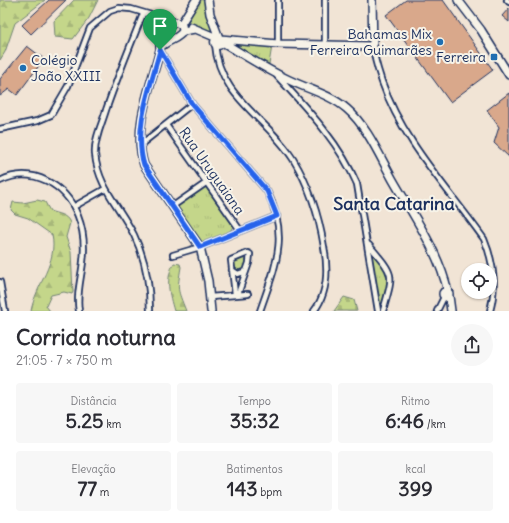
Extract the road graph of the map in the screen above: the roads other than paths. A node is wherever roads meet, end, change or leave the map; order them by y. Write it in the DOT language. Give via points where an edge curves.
graph roads {
  1 [pos="191,0"];
  2 [pos="196,0"];
  3 [pos="208,0"];
  4 [pos="278,0"];
  5 [pos="325,0"];
  6 [pos="372,0"];
  7 [pos="458,0"];
  8 [pos="143,14"];
  9 [pos="158,18"];
  10 [pos="179,25"];
  11 [pos="165,30"];
  12 [pos="174,38"];
  13 [pos="218,40"];
  14 [pos="278,44"];
  15 [pos="325,46"];
  16 [pos="373,46"];
  17 [pos="160,49"];
  18 [pos="275,73"];
  19 [pos="509,75"];
  20 [pos="192,104"];
  21 [pos="166,125"];
  22 [pos="0,129"];
  23 [pos="139,146"];
  24 [pos="0,181"];
  25 [pos="206,183"];
  26 [pos="105,189"];
  27 [pos="74,206"];
  28 [pos="173,206"];
  29 [pos="277,216"];
  30 [pos="240,230"];
  31 [pos="368,244"];
  32 [pos="200,247"];
  33 [pos="173,255"];
  34 [pos="232,270"];
  35 [pos="247,270"];
  36 [pos="0,282"];
  37 [pos="237,294"];
  38 [pos="248,294"];
  39 [pos="446,295"];
  40 [pos="210,297"];
  41 [pos="450,310"];
  42 [pos="6,311"];
  43 [pos="79,311"];
  44 [pos="150,311"];
  45 [pos="211,311"];
  46 [pos="260,311"];
  47 [pos="314,311"];
  48 [pos="378,311"];
  49 [pos="383,311"];
  50 [pos="437,311"];
  51 [pos="490,311"];
  1 -- 10 [label="street"];
  2 -- 10 [label="street"];
  3 -- 13 [label="street"];
  4 -- 14 [label="street"];
  5 -- 15 [label="street"];
  6 -- 16 [label="street"];
  7 -- 19 [label="street" via="481,30"];
  8 -- 9 [label="street"];
  8 -- 22 [label="street" via="131,9 118,8 103,16 90,28 68,86 51,115 37,121"];
  8 -- 26 [label="street" via="97,141 97,167"];
  9 -- 10 [label="street"];
  9 -- 11 [label="street"];
  10 -- 11 [label="street"];
  10 -- 12 [label="street" via="180,35"];
  10 -- 13 [label="street" via="195,29"];
  11 -- 12 [label="street" via="168,36"];
  11 -- 17 [label="street"];
  12 -- 17 [label="street" via="166,41"];
  13 -- 14 [label="street"];
  13 -- 18 [label="street"];
  13 -- 47 [label="street" via="218,67 224,80 293,158 316,206 326,256 326,273 322,297"];
  14 -- 15 [label="street"];
  15 -- 16 [label="street"];
  16 -- 51 [label="street" via="376,65 389,102 403,128 484,239 494,277"];
  17 -- 20 [label="street"];
  17 -- 23 [label="street" via="141,127"];
  18 -- 31 [label="street" via="322,126 349,165 357,184"];
  18 -- 39 [label="street" via="333,99 355,118 429,243 439,266"];
  20 -- 21 [label="street"];
  20 -- 29 [label="street" via="267,191"];
  21 -- 23 [label="street"];
  21 -- 25 [label="street, Rua Uruguaiana"];
  23 -- 28 [label="street" via="144,165"];
  24 -- 27 [label="street" via="15,175 35,176 66,195"];
  25 -- 28 [label="street"];
  25 -- 30 [label="street, Rua Uruguaiana"];
  26 -- 27 [label="street"];
  26 -- 44 [label="street" via="134,235 146,266 150,287"];
  27 -- 43 [label="street" via="84,246 77,301"];
  28 -- 32 [label="street"];
  29 -- 30 [label="street"];
  29 -- 46 [label="street" via="280,237 278,254"];
  30 -- 32 [label="street"];
  31 -- 48 [label="street"];
  31 -- 49 [label="street" via="391,276"];
  32 -- 33 [label="street"];
  32 -- 40 [label="street"];
  34 -- 35 [label="street" via="241,274"];
  34 -- 35 [label="street" via="231,260 248,253 250,256"];
  34 -- 37 [label="street"];
  35 -- 37 [label="street"];
  36 -- 42 [label="street"];
  37 -- 38 [label="street"];
  37 -- 40 [label="street"];
  39 -- 41 [label="street"];
  39 -- 50 [label="street"];
  40 -- 45 [label="street"];
}
